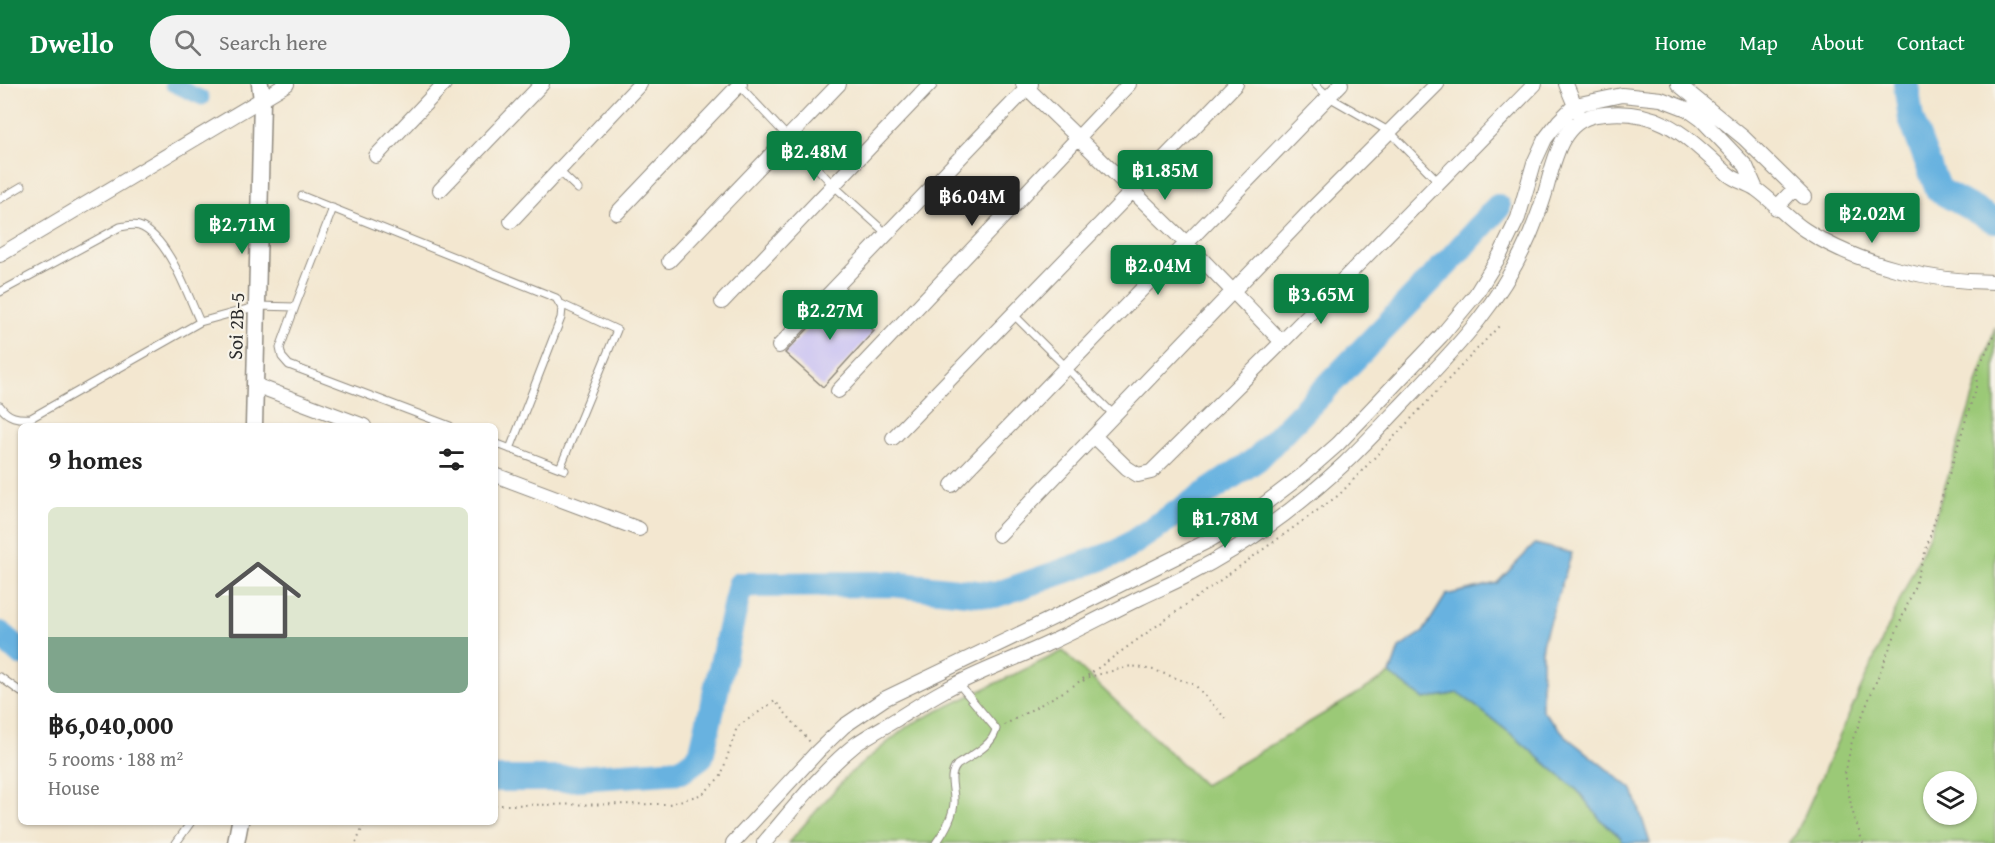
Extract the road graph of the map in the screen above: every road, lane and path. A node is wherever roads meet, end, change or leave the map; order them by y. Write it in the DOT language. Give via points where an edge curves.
graph roads {
  1 [pos="287,84"];
  2 [pos="444,84"];
  3 [pos="542,84"];
  4 [pos="640,84"];
  5 [pos="739,84"];
  6 [pos="839,84"];
  7 [pos="930,84"];
  8 [pos="1129,84"];
  9 [pos="1236,84"];
  10 [pos="1315,84"];
  11 [pos="1341,84"];
  12 [pos="1437,84"];
  13 [pos="1535,84"];
  14 [pos="1566,84"];
  15 [pos="1678,84"];
  16 [pos="1027,85"];
  17 [pos="261,92"];
  18 [pos="1329,97"];
  19 [pos="1575,105"];
  20 [pos="1580,120"];
  21 [pos="1390,132"];
  22 [pos="787,137"];
  23 [pos="1078,138"];
  24 [pos="376,156"];
  25 [pos="558,170"];
  26 [pos="1440,182"];
  27 [pos="833,185"];
  28 [pos="22,186"];
  29 [pos="578,189"];
  30 [pos="1756,189"];
  31 [pos="440,190"];
  32 [pos="1133,191"];
  33 [pos="302,196"];
  34 [pos="0,199"];
  35 [pos="333,208"];
  36 [pos="1776,208"];
  37 [pos="617,213"];
  38 [pos="511,221"];
  39 [pos="887,234"];
  40 [pos="1187,244"];
  41 [pos="0,255"];
  42 [pos="669,261"];
  43 [pos="1995,282"];
  44 [pos="1232,291"];
  45 [pos="0,292"];
  46 [pos="722,302"];
  47 [pos="559,303"];
  48 [pos="258,306"];
  49 [pos="295,307"];
  50 [pos="1013,314"];
  51 [pos="200,322"];
  52 [pos="1995,334"];
  53 [pos="1282,342"];
  54 [pos="779,346"];
  55 [pos="1066,368"];
  56 [pos="255,386"];
  57 [pos="838,391"];
  58 [pos="0,406"];
  59 [pos="1114,415"];
  60 [pos="254,423"];
  61 [pos="356,423"];
  62 [pos="442,423"];
  63 [pos="1094,436"];
  64 [pos="893,438"];
  65 [pos="498,444"];
  66 [pos="510,448"];
  67 [pos="498,476"];
  68 [pos="952,485"];
  69 [pos="639,529"];
  70 [pos="999,535"];
  71 [pos="0,677"];
  72 [pos="958,683"];
  73 [pos="18,690"];
  74 [pos="1226,719"];
  75 [pos="996,729"];
  76 [pos="818,750"];
  77 [pos="498,805"];
  78 [pos="189,825"];
  79 [pos="239,825"];
  80 [pos="364,825"];
  81 [pos="176,843"];
  82 [pos="236,843"];
  83 [pos="356,843"];
  84 [pos="733,843"];
  85 [pos="764,843"];
  86 [pos="936,843"];
  87 [pos="1863,843"];
  1 -- 17 [label="street"];
  2 -- 24 [label="street"];
  3 -- 31 [label="street"];
  4 -- 25 [label="street"];
  5 -- 22 [label="lane"];
  5 -- 37 [label="street"];
  6 -- 22 [label="street"];
  7 -- 27 [label="street"];
  8 -- 23 [label="street"];
  9 -- 32 [label="street"];
  10 -- 18 [label="lane"];
  11 -- 18 [label="street"];
  12 -- 21 [label="street"];
  13 -- 26 [label="street"];
  14 -- 19 [label="street"];
  15 -- 36 [label="street" via="1744,138 1800,192"];
  16 -- 23 [label="street"];
  16 -- 39 [label="street"];
  17 -- 41 [label="street"];
  17 -- 48 [label="street, Soi 2B-5"];
  18 -- 21 [label="lane"];
  18 -- 40 [label="street"];
  19 -- 20 [label="street"];
  19 -- 30 [label="street" via="1622,95 1660,99 1687,109 1746,166"];
  19 -- 76 [label="street" via="1545,139 1518,218 1476,294 1338,444 1305,473 1242,521 1208,541 884,699 844,726"];
  20 -- 30 [label="street" via="1613,114 1652,118 1687,137 1732,178"];
  20 -- 72 [label="street" via="1555,156 1531,232 1489,309 1460,344 1313,492 1246,542 1190,574"];
  21 -- 26 [label="lane"];
  21 -- 44 [label="street"];
  22 -- 27 [label="lane"];
  22 -- 42 [label="street"];
  23 -- 32 [label="street"];
  23 -- 57 [label="street"];
  25 -- 29 [label="lane"];
  25 -- 38 [label="street"];
  26 -- 53 [label="street"];
  27 -- 39 [label="lane"];
  27 -- 46 [label="street"];
  28 -- 34 [label="lane"];
  30 -- 36 [label="street"];
  32 -- 40 [label="street"];
  32 -- 50 [label="street"];
  33 -- 35 [label="lane"];
  35 -- 47 [label="lane" via="547,294"];
  35 -- 49 [label="lane"];
  36 -- 43 [label="street" via="1806,231 1877,263 1913,274"];
  39 -- 54 [label="street"];
  40 -- 44 [label="street"];
  40 -- 55 [label="street"];
  44 -- 53 [label="street"];
  44 -- 59 [label="street"];
  45 -- 51 [label="lane" via="120,227 137,225 162,244"];
  47 -- 66 [label="lane" via="561,318"];
  47 -- 66 [label="lane" via="617,330 563,469"];
  48 -- 49 [label="lane"];
  48 -- 51 [label="lane"];
  48 -- 56 [label="street, Soi 2B-5"];
  49 -- 62 [label="lane" via="280,348 289,365"];
  50 -- 55 [label="lane"];
  50 -- 64 [label="street"];
  51 -- 58 [label="lane" via="32,418 18,419 5,414"];
  52 -- 87 [label="path" via="1978,368 1976,387 1914,588 1852,741 1845,774"];
  53 -- 63 [label="street" via="1151,472 1138,476"];
  55 -- 59 [label="lane"];
  55 -- 68 [label="street"];
  56 -- 60 [label="street, Soi 2B-5"];
  56 -- 61 [label="street"];
  59 -- 63 [label="street"];
  63 -- 70 [label="street"];
  65 -- 66 [label="lane"];
  67 -- 69 [label="street"];
  71 -- 73 [label="lane"];
  72 -- 75 [label="lane"];
  72 -- 85 [label="street" via="858,742"];
  74 -- 75 [label="path" via="1195,685 1131,666 1089,677"];
  75 -- 86 [label="lane" via="989,743 953,770 954,803"];
  76 -- 77 [label="path" via="775,701 737,727 721,776 703,794 669,804"];
  76 -- 84 [label="street"];
  78 -- 81 [label="lane"];
  79 -- 82 [label="street"];
  80 -- 83 [label="path"];
}
